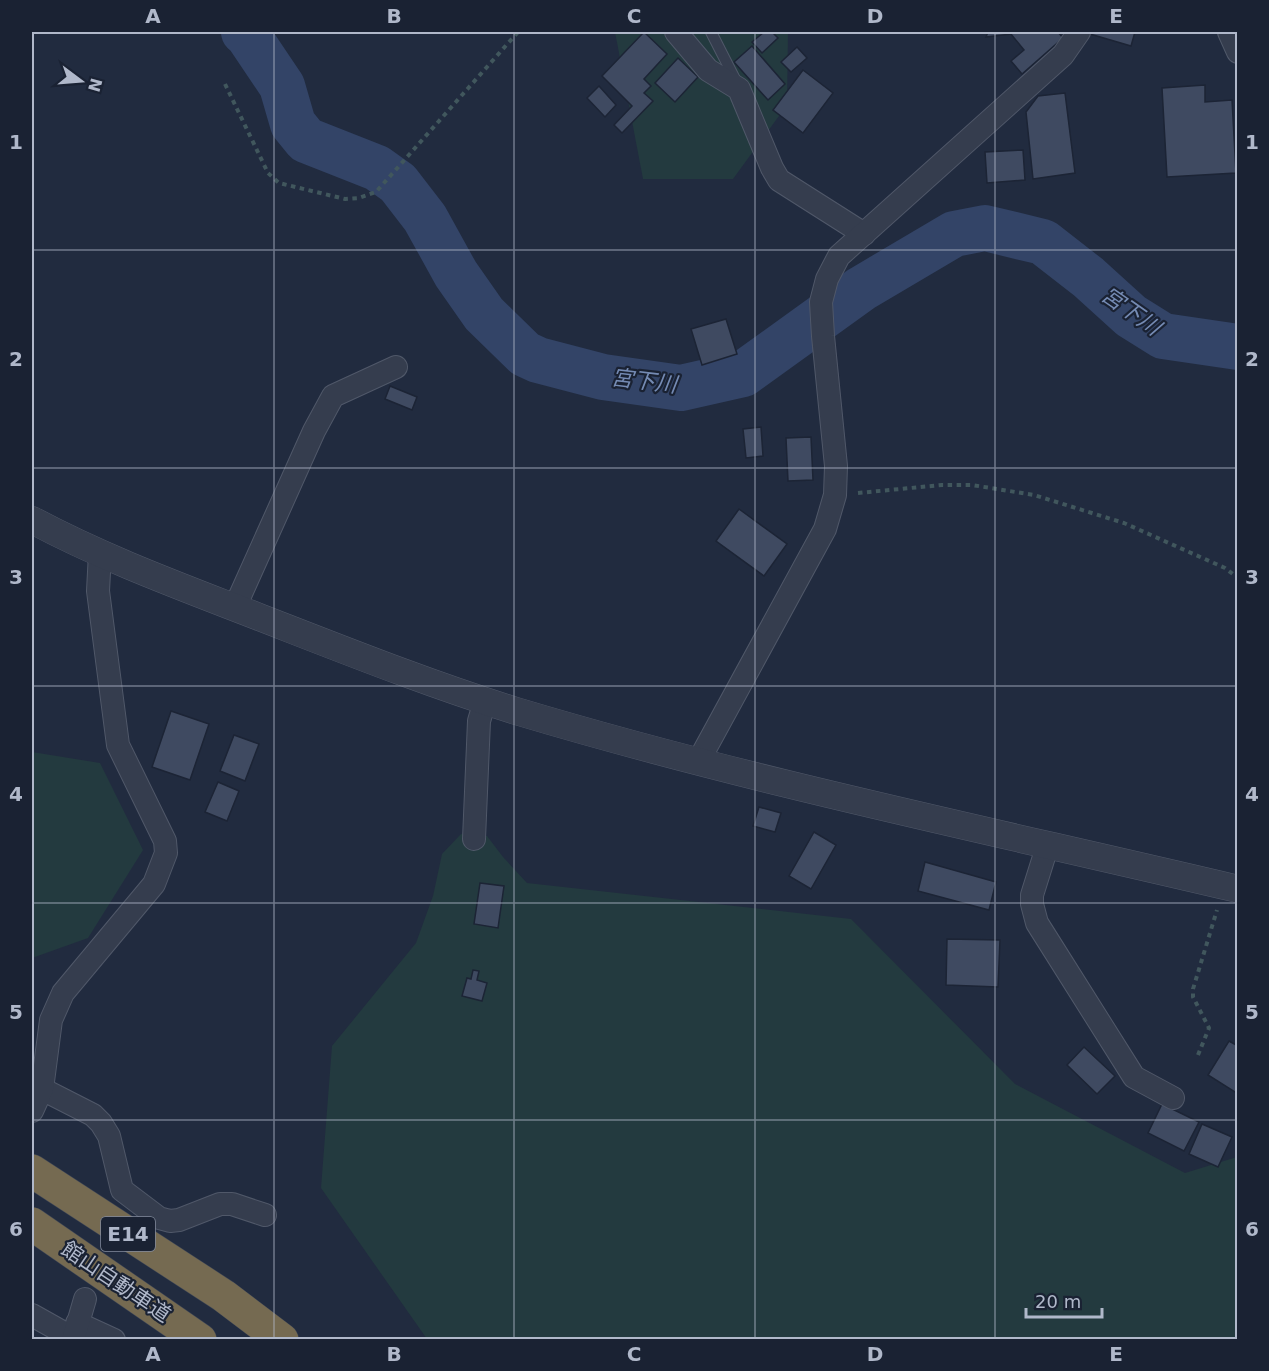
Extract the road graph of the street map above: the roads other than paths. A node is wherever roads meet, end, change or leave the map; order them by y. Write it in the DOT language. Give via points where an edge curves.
graph roads {
  1 [pos="676,32"];
  2 [pos="711,32"];
  3 [pos="1079,32"];
  4 [pos="1229,32"];
  5 [pos="1238,52"];
  6 [pos="739,89"];
  7 [pos="864,234"];
  8 [pos="396,367"];
  9 [pos="32,520"];
  10 [pos="100,553"];
  11 [pos="235,607"];
  12 [pos="485,701"];
  13 [pos="698,762"];
  14 [pos="474,839"];
  15 [pos="1048,844"];
  16 [pos="1231,887"];
  17 [pos="42,1089"];
  18 [pos="1173,1098"];
  19 [pos="32,1111"];
  20 [pos="32,1171"];
  21 [pos="265,1215"];
  22 [pos="32,1224"];
  23 [pos="85,1299"];
  24 [pos="32,1315"];
  25 [pos="75,1334"];
  26 [pos="199,1339"];
  27 [pos="114,1340"];
  28 [pos="282,1340"];
  1 -- 6 [label="street" via="708,70"];
  2 -- 6 [label="lane"];
  3 -- 7 [label="street" via="1064,56"];
  4 -- 5 [label="street"];
  6 -- 7 [label="street" via="779,180"];
  7 -- 13 [label="street" via="839,256 826,279 821,302 836,466 835,495 825,529"];
  8 -- 11 [label="street" via="333,396"];
  9 -- 10 [label="street"];
  10 -- 11 [label="street"];
  10 -- 17 [label="street" via="98,591 118,745 165,841 166,853 154,884 63,993 51,1020"];
  11 -- 12 [label="street"];
  12 -- 13 [label="street"];
  12 -- 14 [label="street" via="479,721"];
  13 -- 15 [label="street"];
  15 -- 16 [label="street"];
  15 -- 18 [label="street" via="1032,896 1037,923 1134,1077"];
  17 -- 19 [label="street"];
  17 -- 21 [label="street" via="93,1114 109,1136 122,1190 159,1218 178,1220 220,1204"];
  20 -- 28 [label="highway, E14" via="224,1296"];
  22 -- 26 [label="highway, 館山自動車道 / E14"];
  23 -- 25 [label="street"];
  24 -- 25 [label="street"];
  25 -- 27 [label="street"];
}
